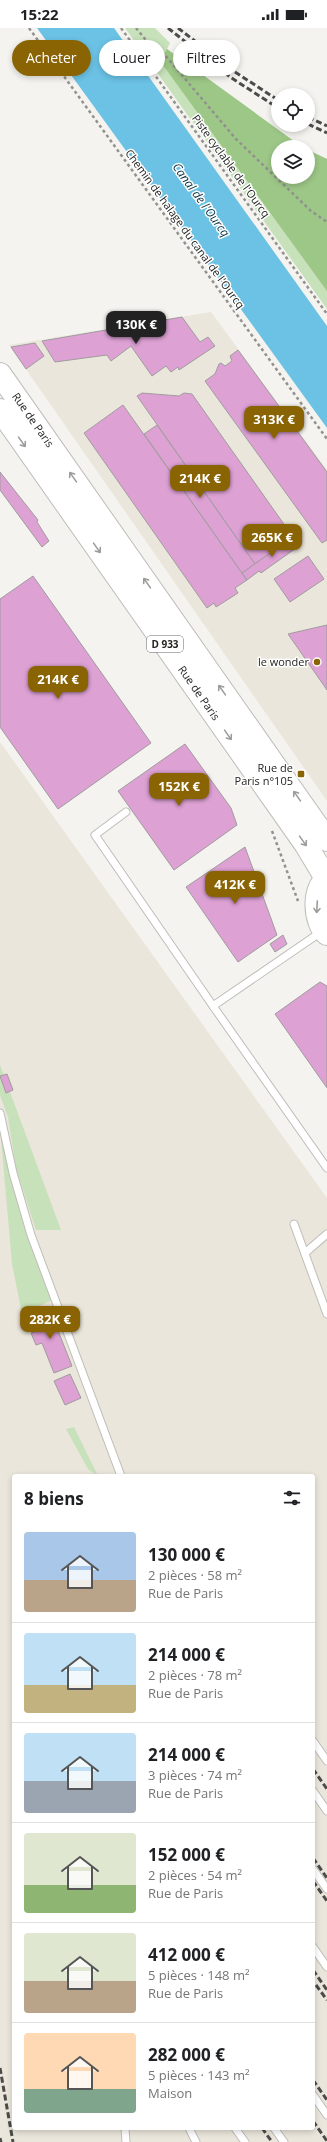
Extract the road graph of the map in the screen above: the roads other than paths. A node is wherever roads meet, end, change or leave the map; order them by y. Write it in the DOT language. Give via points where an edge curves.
graph roads {
  1 [pos="0,374"];
  2 [pos="0,410"];
  3 [pos="126,812"];
  4 [pos="327,840"];
  5 [pos="327,879"];
  6 [pos="325,932"];
  7 [pos="213,1006"];
  8 [pos="0,1113"];
  9 [pos="327,1168"];
  10 [pos="294,1224"];
  11 [pos="327,1234"];
  12 [pos="305,1253"];
  13 [pos="327,1314"];
  14 [pos="120,1474"];
  15 [pos="315,1744"];
  16 [pos="327,1761"];
  17 [pos="315,1795"];
  18 [pos="327,1811"];
  19 [pos="315,1872"];
  20 [pos="327,1889"];
  21 [pos="315,1950"];
  22 [pos="327,1967"];
  23 [pos="315,2098"];
  24 [pos="327,2115"];
  25 [pos="125,2130"];
  26 [pos="190,2130"];
  27 [pos="236,2130"];
  28 [pos="275,2130"];
  29 [pos="126,2142"];
  30 [pos="196,2142"];
  31 [pos="245,2142"];
  32 [pos="284,2142"];
  4 -- 1 [label="main road, Rue de Paris / D 933, one-way"];
  2 -- 5 [label="main road, Rue de Paris / D 933, one-way" via="306,845"];
  3 -- 7 [label="lane" via="95,835"];
  5 -- 6 [label="main road, one-way" via="318,893 317,914"];
  6 -- 7 [label="lane"];
  7 -- 9 [label="lane"];
  8 -- 14 [label="lane" via="31,1235"];
  10 -- 12 [label="lane"];
  11 -- 12 [label="lane"];
  12 -- 13 [label="lane"];
  15 -- 16 [label="lane"];
  17 -- 18 [label="lane"];
  19 -- 20 [label="lane"];
  21 -- 22 [label="lane"];
  23 -- 24 [label="lane"];
  25 -- 29 [label="lane"];
  26 -- 30 [label="lane"];
  27 -- 31 [label="lane"];
  28 -- 32 [label="lane"];
}
